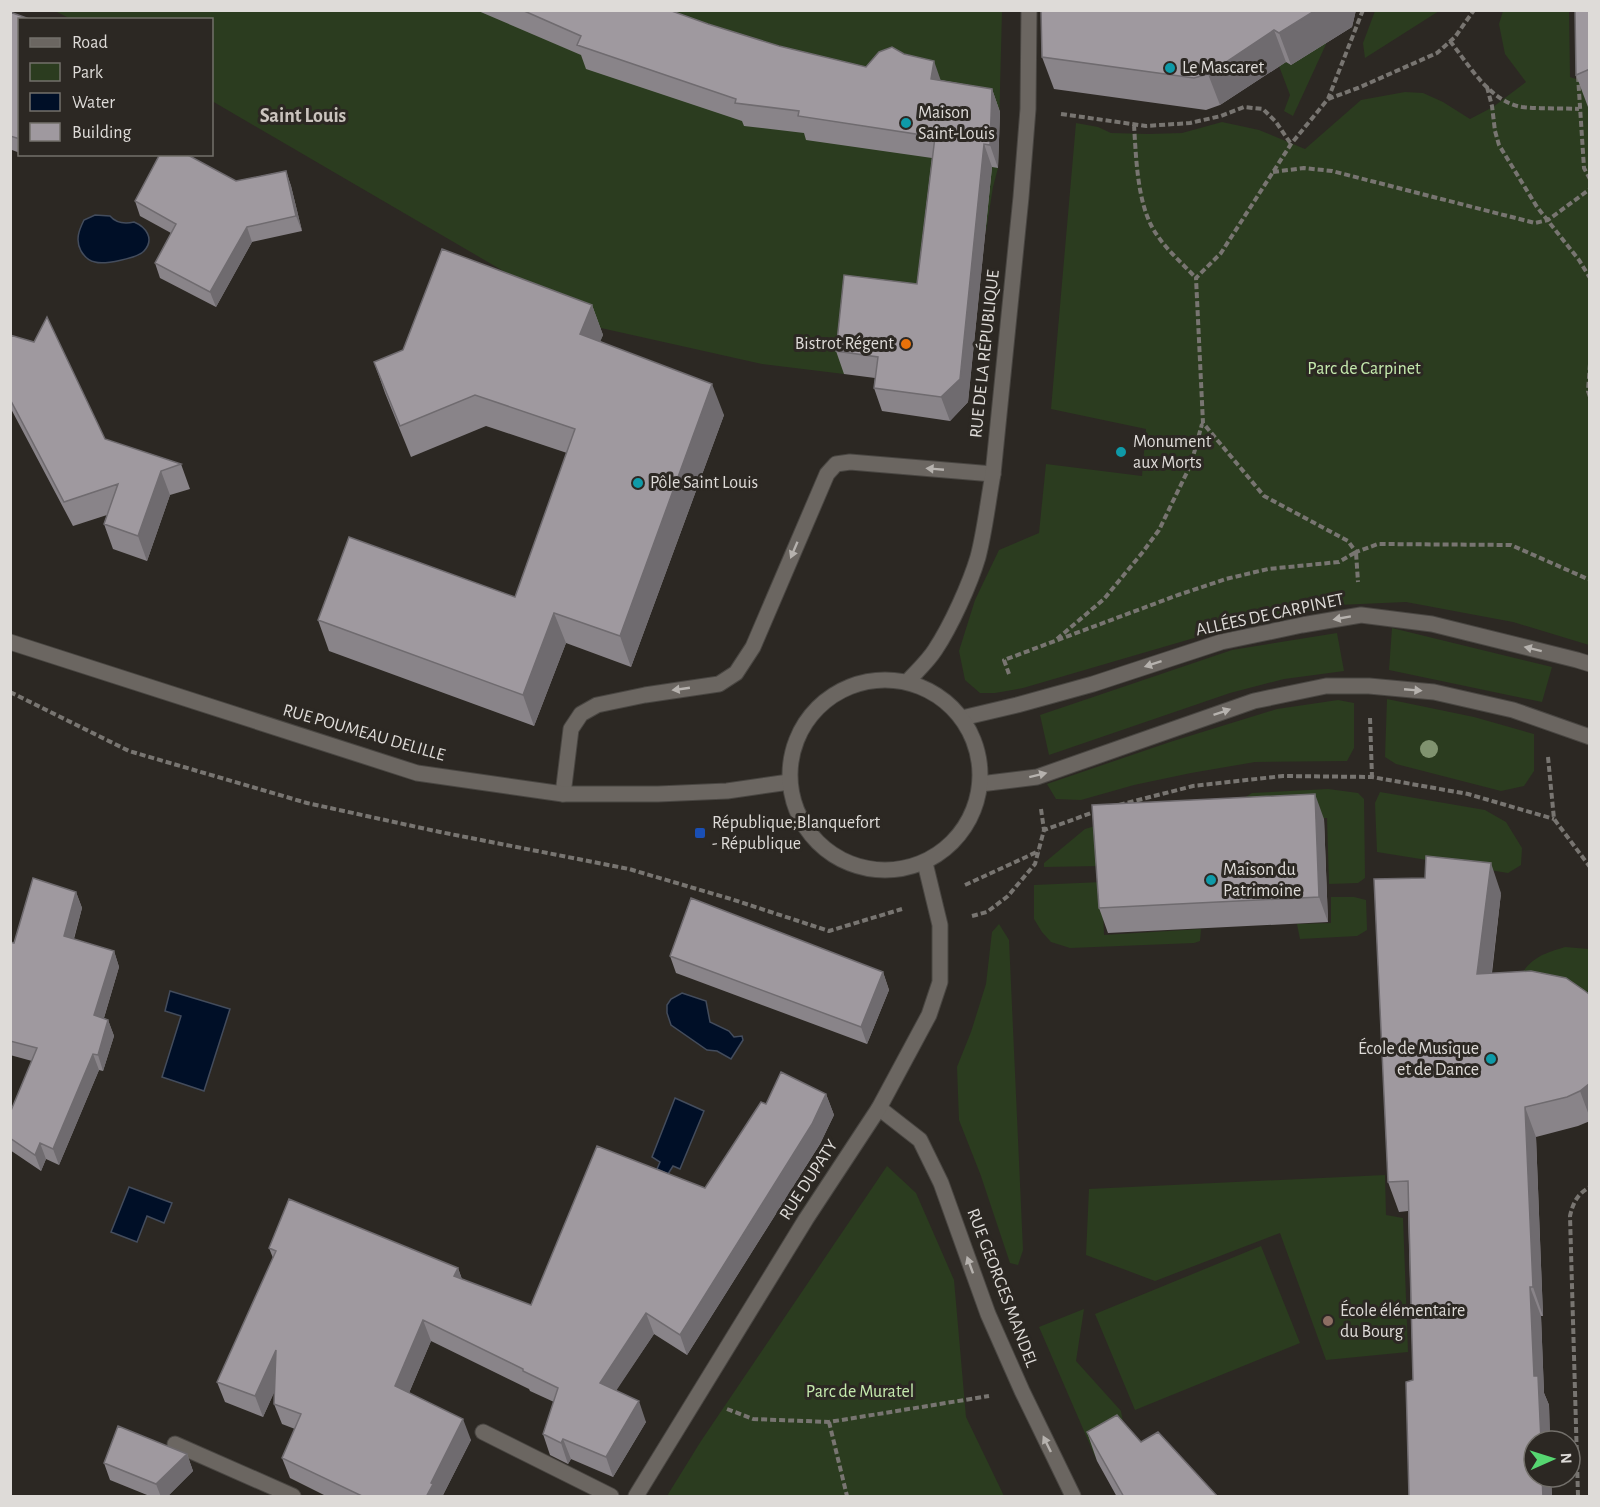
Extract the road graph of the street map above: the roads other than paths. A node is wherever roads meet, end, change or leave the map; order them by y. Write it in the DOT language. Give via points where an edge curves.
graph roads {
  1 [pos="1029,10"];
  2 [pos="993,474"];
  3 [pos="10,642"];
  4 [pos="1590,664"];
  5 [pos="908,681"];
  6 [pos="962,718"];
  7 [pos="1590,736"];
  8 [pos="789,782"];
  9 [pos="980,784"];
  10 [pos="563,794"];
  11 [pos="925,863"];
  12 [pos="879,1108"];
  13 [pos="483,1431"];
  14 [pos="175,1444"];
  15 [pos="293,1497"];
  16 [pos="611,1497"];
  17 [pos="636,1497"];
  18 [pos="1073,1497"];
  1 -- 2 [label="street, RUE DE LA RÉPUBLIQUE" via="1028,109"];
  2 -- 5 [label="street, RUE DE LA RÉPUBLIQUE" via="969,584 935,651"];
  2 -- 10 [label="street, one-way" via="836,464 827,474 753,647 736,674 719,684 645,694 597,705 581,714 571,729"];
  3 -- 10 [label="street, RUE POUMEAU DELILLE" via="417,773"];
  4 -- 6 [label="street, ALLÉES DE CARPINET, one-way" via="1432,624 1361,615 1221,642 1093,684"];
  5 -- 6 [label="street" via="938,695"];
  5 -- 8 [label="street" via="878,679 848,686 823,701 803,724 791,752"];
  6 -- 9 [label="street" via="974,738"];
  9 -- 7 [label="street, one-way" via="1037,777 1254,701 1326,686 1434,692 1513,710"];
  8 -- 10 [label="street, RUE POUMEAU DELILLE" via="727,791"];
  8 -- 11 [label="street" via="796,812 812,838 836,857 864,869 895,871"];
  9 -- 11 [label="street" via="975,808 962,830"];
  11 -- 12 [label="street, RUE DUPATY" via="940,925 940,982 929,1015"];
  12 -- 17 [label="street, RUE DUPATY" via="806,1219"];
  18 -- 12 [label="street, RUE GEORGES MANDEL, one-way" via="988,1314 941,1183 925,1150 920,1140"];
  13 -- 16 [label="street"];
  14 -- 15 [label="street"];
}
